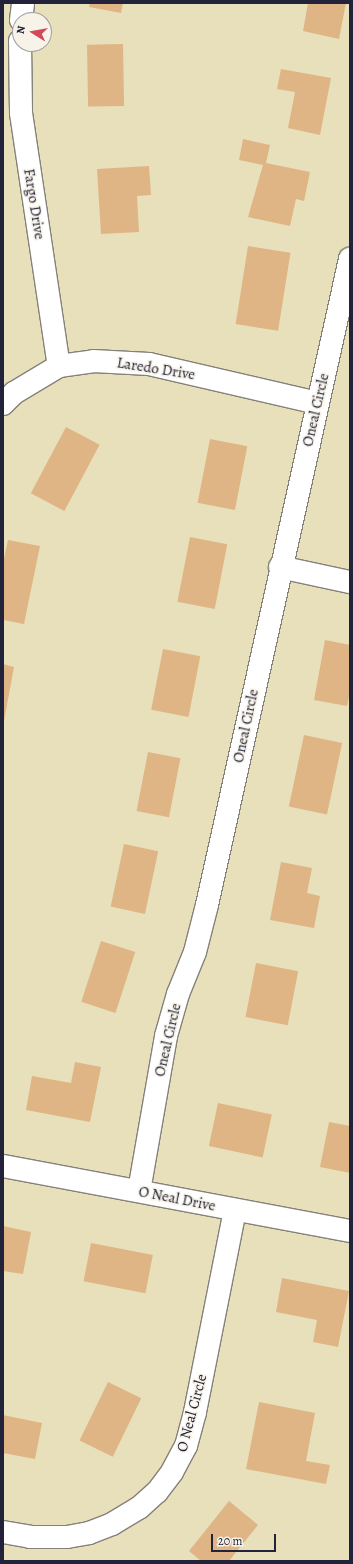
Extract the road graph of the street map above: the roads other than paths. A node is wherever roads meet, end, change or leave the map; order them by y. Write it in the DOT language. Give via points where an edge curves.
graph roads {
  1 [pos="20,52"];
  2 [pos="350,259"];
  3 [pos="60,366"];
  4 [pos="318,403"];
  5 [pos="3,404"];
  6 [pos="280,567"];
  7 [pos="350,582"];
  8 [pos="3,1166"];
  9 [pos="139,1191"];
  10 [pos="235,1210"];
  11 [pos="350,1231"];
  12 [pos="3,1532"];
  1 -- 3 [label="street, Fargo Drive" via="21,113"];
  2 -- 4 [label="street, Oneal Circle"];
  3 -- 4 [label="street, Laredo Drive" via="93,361 149,364"];
  3 -- 5 [label="street, Laredo Drive" via="14,393"];
  4 -- 6 [label="street, Oneal Circle"];
  6 -- 7 [label="street"];
  6 -- 9 [label="street, Oneal Circle" via="207,905 195,952 178,994 166,1036"];
  8 -- 9 [label="street, O Neal Drive"];
  9 -- 10 [label="street, O Neal Drive"];
  10 -- 11 [label="street, O Neal Drive"];
  10 -- 12 [label="street, O Neal Circle" via="195,1412 186,1446 172,1472 157,1492 139,1508 112,1524 89,1533 67,1537 30,1537"];
}
